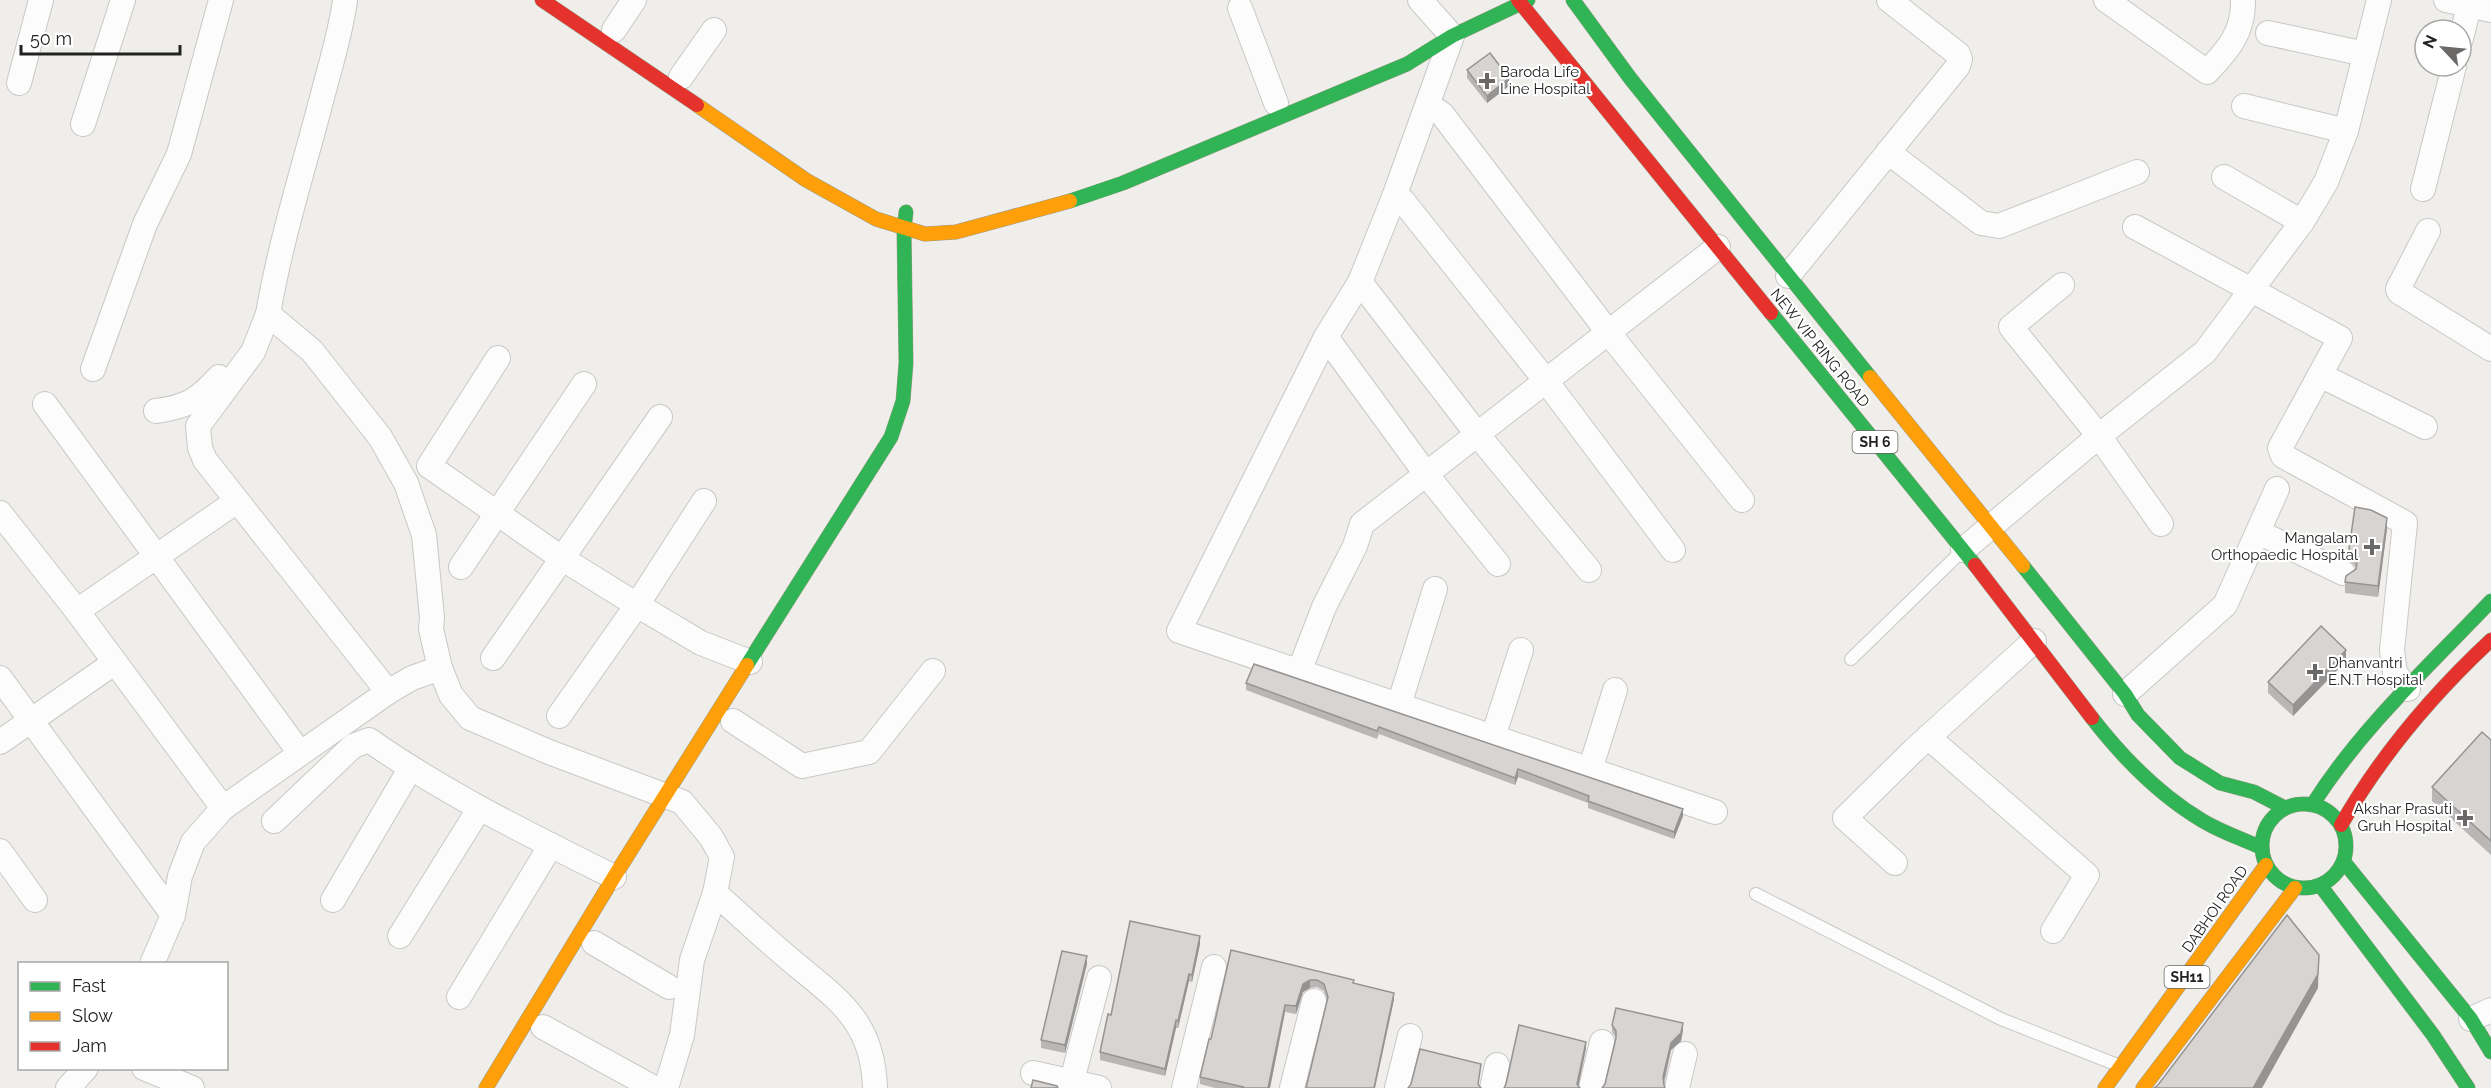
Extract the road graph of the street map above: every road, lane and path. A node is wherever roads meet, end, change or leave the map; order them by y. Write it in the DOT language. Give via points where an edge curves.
graph roads {
  1 [pos="41,0"];
  2 [pos="123,0"];
  3 [pos="220,0"];
  4 [pos="345,0"];
  5 [pos="542,0"];
  6 [pos="634,0"];
  7 [pos="1420,0"];
  8 [pos="1573,0"];
  9 [pos="1889,0"];
  10 [pos="2106,0"];
  11 [pos="2243,0"];
  12 [pos="2379,0"];
  13 [pos="2446,0"];
  14 [pos="1522,1"];
  15 [pos="1240,8"];
  16 [pos="2480,8"];
  17 [pos="714,30"];
  18 [pos="614,31"];
  19 [pos="2268,33"];
  20 [pos="1452,36"];
  21 [pos="1401,50"];
  22 [pos="2365,54"];
  23 [pos="681,77"];
  24 [pos="2451,78"];
  25 [pos="19,83"];
  26 [pos="1276,103"];
  27 [pos="1428,105"];
  28 [pos="2244,106"];
  29 [pos="83,124"];
  30 [pos="2346,130"];
  31 [pos="1888,152"];
  32 [pos="2137,172"];
  33 [pos="2224,177"];
  34 [pos="2423,189"];
  35 [pos="1394,197"];
  36 [pos="2302,222"];
  37 [pos="2135,227"];
  38 [pos="904,230"];
  39 [pos="2428,231"];
  40 [pos="925,240"];
  41 [pos="1718,247"];
  42 [pos="1788,276"];
  43 [pos="1360,282"];
  44 [pos="2062,285"];
  45 [pos="2251,289"];
  46 [pos="268,314"];
  47 [pos="1608,332"];
  48 [pos="1326,337"];
  49 [pos="2491,349"];
  50 [pos="498,358"];
  51 [pos="93,369"];
  52 [pos="2320,375"];
  53 [pos="1546,381"];
  54 [pos="584,384"];
  55 [pos="45,404"];
  56 [pos="156,411"];
  57 [pos="660,417"];
  58 [pos="2425,427"];
  59 [pos="1477,434"];
  60 [pos="2099,436"];
  61 [pos="1426,474"];
  62 [pos="2277,489"];
  63 [pos="1742,500"];
  64 [pos="237,501"];
  65 [pos="704,501"];
  66 [pos="0,513"];
  67 [pos="497,513"];
  68 [pos="2162,524"];
  69 [pos="1990,527"];
  70 [pos="2258,532"];
  71 [pos="1673,550"];
  72 [pos="1963,550"];
  73 [pos="157,556"];
  74 [pos="563,559"];
  75 [pos="1498,564"];
  76 [pos="461,567"];
  77 [pos="1589,570"];
  78 [pos="2343,573"];
  79 [pos="1435,589"];
  80 [pos="2491,601"];
  81 [pos="637,605"];
  82 [pos="77,611"];
  83 [pos="2034,641"];
  84 [pos="2490,644"];
  85 [pos="1521,650"];
  86 [pos="493,658"];
  87 [pos="1851,659"];
  88 [pos="750,662"];
  89 [pos="114,663"];
  90 [pos="440,668"];
  91 [pos="933,671"];
  92 [pos="1299,672"];
  93 [pos="0,678"];
  94 [pos="2408,689"];
  95 [pos="1615,690"];
  96 [pos="388,692"];
  97 [pos="2125,694"];
  98 [pos="1399,705"];
  99 [pos="560,716"];
  100 [pos="31,720"];
  101 [pos="733,721"];
  102 [pos="1493,737"];
  103 [pos="1928,737"];
  104 [pos="0,742"];
  105 [pos="300,753"];
  106 [pos="410,769"];
  107 [pos="1590,770"];
  108 [pos="678,800"];
  109 [pos="2313,804"];
  110 [pos="2285,807"];
  111 [pos="223,808"];
  112 [pos="479,809"];
  113 [pos="1715,812"];
  114 [pos="274,821"];
  115 [pos="2341,825"];
  116 [pos="551,845"];
  117 [pos="2262,848"];
  118 [pos="0,851"];
  119 [pos="2344,862"];
  120 [pos="1895,863"];
  121 [pos="2266,865"];
  122 [pos="614,878"];
  123 [pos="2320,885"];
  124 [pos="2295,888"];
  125 [pos="715,893"];
  126 [pos="1756,894"];
  127 [pos="35,900"];
  128 [pos="333,900"];
  129 [pos="173,915"];
  130 [pos="2053,931"];
  131 [pos="400,936"];
  132 [pos="594,943"];
  133 [pos="152,962"];
  134 [pos="1214,967"];
  135 [pos="1099,978"];
  136 [pos="669,987"];
  137 [pos="459,997"];
  138 [pos="1314,1001"];
  139 [pos="2481,1014"];
  140 [pos="542,1028"];
  141 [pos="1410,1036"];
  142 [pos="1602,1042"];
  143 [pos="2491,1053"];
  144 [pos="1685,1054"];
  145 [pos="2121,1066"];
  146 [pos="84,1070"];
  147 [pos="149,1070"];
  148 [pos="1034,1073"];
  149 [pos="1071,1085"];
  150 [pos="68,1088"];
  151 [pos="192,1088"];
  152 [pos="486,1088"];
  153 [pos="654,1088"];
  154 [pos="666,1088"];
  155 [pos="875,1088"];
  156 [pos="1099,1088"];
  157 [pos="1184,1088"];
  158 [pos="1292,1088"];
  159 [pos="1397,1088"];
  160 [pos="1591,1088"];
  161 [pos="1677,1088"];
  162 [pos="2105,1088"];
  163 [pos="2143,1088"];
  164 [pos="2468,1088"];
  1 -- 25 [label="street"];
  2 -- 29 [label="street"];
  3 -- 51 [label="street" via="179,154 145,224"];
  4 -- 46 [label="street" via="277,262"];
  5 -- 38 [label="main road" via="806,180"];
  6 -- 18 [label="street"];
  7 -- 20 [label="street"];
  8 -- 42 [label="main road, NEW VIP RING ROAD / SH 6"];
  9 -- 31 [label="street" via="1960,59"];
  10 -- 11 [label="street" via="2207,72 2231,47 2243,16"];
  12 -- 22 [label="street"];
  13 -- 16 [label="street"];
  14 -- 20 [label="main road"];
  14 -- 41 [label="main road, NEW VIP RING ROAD / SH 6"];
  15 -- 26 [label="street"];
  17 -- 23 [label="street"];
  19 -- 22 [label="street"];
  20 -- 21 [label="main road"];
  20 -- 27 [label="street"];
  20 -- 40 [label="main road" via="1407,64 1123,183 1047,209"];
  22 -- 30 [label="street"];
  24 -- 34 [label="street"];
  27 -- 35 [label="street"];
  27 -- 47 [label="street" via="1442,114"];
  28 -- 30 [label="street"];
  30 -- 36 [label="street" via="2326,182"];
  31 -- 32 [label="street" via="1981,223 1991,226"];
  31 -- 42 [label="street"];
  33 -- 36 [label="street"];
  35 -- 43 [label="street"];
  35 -- 53 [label="street" via="1403,201"];
  36 -- 45 [label="street"];
  37 -- 45 [label="street"];
  38 -- 40 [label="main road"];
  38 -- 40 [label="main road" via="901,210 922,215"];
  38 -- 88 [label="main road" via="906,363 903,401 891,437"];
  39 -- 49 [label="street" via="2399,291"];
  41 -- 47 [label="street"];
  41 -- 72 [label="main road, NEW VIP RING ROAD / SH 6"];
  42 -- 69 [label="main road, NEW VIP RING ROAD / SH 6"];
  43 -- 48 [label="street"];
  43 -- 59 [label="street"];
  44 -- 60 [label="street" via="2011,327"];
  45 -- 52 [label="street" via="2340,338"];
  45 -- 60 [label="street" via="2205,352"];
  46 -- 56 [label="street" via="208,389 179,408"];
  46 -- 64 [label="street" via="253,352 198,426 205,460"];
  46 -- 90 [label="street" via="312,351 380,437 406,483 424,535 431,629"];
  47 -- 53 [label="street"];
  47 -- 63 [label="street"];
  48 -- 61 [label="street"];
  48 -- 92 [label="street" via="1179,631"];
  50 -- 67 [label="street" via="429,466"];
  52 -- 58 [label="street"];
  52 -- 94 [label="street" via="2281,452 2405,523 2392,650 2395,673"];
  53 -- 59 [label="street"];
  53 -- 71 [label="street"];
  54 -- 67 [label="street"];
  55 -- 73 [label="street"];
  57 -- 74 [label="street"];
  59 -- 61 [label="street"];
  59 -- 77 [label="street"];
  60 -- 68 [label="street"];
  60 -- 69 [label="street"];
  61 -- 75 [label="street"];
  61 -- 92 [label="street" via="1362,524"];
  62 -- 70 [label="street"];
  64 -- 73 [label="street"];
  64 -- 96 [label="street"];
  65 -- 81 [label="street"];
  66 -- 82 [label="street"];
  67 -- 74 [label="street"];
  67 -- 76 [label="street"];
  69 -- 72 [label="street"];
  69 -- 97 [label="main road, NEW VIP RING ROAD / SH 6"];
  70 -- 78 [label="street"];
  70 -- 97 [label="street" via="2225,605"];
  72 -- 83 [label="main road, NEW VIP RING ROAD / SH 6"];
  72 -- 87 [label="lane"];
  73 -- 82 [label="street"];
  73 -- 105 [label="street"];
  74 -- 81 [label="street"];
  74 -- 86 [label="street"];
  79 -- 98 [label="street"];
  80 -- 94 [label="main road"];
  81 -- 88 [label="street" via="701,643"];
  81 -- 99 [label="street"];
  82 -- 89 [label="street"];
  83 -- 103 [label="street"];
  83 -- 117 [label="main road, NEW VIP RING ROAD / SH 6" via="2114,746 2161,793 2204,822"];
  84 -- 115 [label="main road" via="2427,704 2381,758"];
  85 -- 102 [label="street"];
  88 -- 108 [label="main road"];
  89 -- 100 [label="street"];
  89 -- 111 [label="street"];
  90 -- 96 [label="street"];
  90 -- 108 [label="street" via="451,696 470,718"];
  91 -- 101 [label="street" via="868,752 802,766"];
  92 -- 98 [label="street"];
  93 -- 100 [label="street"];
  94 -- 109 [label="main road" via="2369,728"];
  95 -- 107 [label="street"];
  96 -- 105 [label="street"];
  97 -- 110 [label="main road, NEW VIP RING ROAD / SH 6" via="2138,715 2180,759 2220,783 2254,792"];
  98 -- 102 [label="street"];
  100 -- 104 [label="street"];
  100 -- 129 [label="street"];
  102 -- 107 [label="street"];
  103 -- 120 [label="street" via="1845,818"];
  103 -- 130 [label="street" via="2087,875"];
  105 -- 111 [label="street"];
  106 -- 112 [label="street"];
  106 -- 114 [label="street" via="369,740 353,746"];
  106 -- 128 [label="street"];
  107 -- 113 [label="street"];
  108 -- 122 [label="main road"];
  108 -- 125 [label="street" via="711,837 722,857"];
  109 -- 110 [label="main road"];
  109 -- 115 [label="main road" via="2324,808"];
  110 -- 117 [label="main road" via="2266,827"];
  111 -- 129 [label="street" via="193,842 180,876"];
  112 -- 116 [label="street"];
  112 -- 131 [label="street"];
  115 -- 119 [label="main road" via="2346,836"];
  116 -- 122 [label="street"];
  116 -- 137 [label="street"];
  117 -- 121 [label="main road"];
  118 -- 127 [label="street"];
  119 -- 123 [label="main road" via="2337,873"];
  119 -- 139 [label="main road"];
  121 -- 124 [label="main road" via="2278,880"];
  121 -- 145 [label="main road, DABHOI ROAD / SH11"];
  122 -- 152 [label="main road"];
  123 -- 124 [label="main road"];
  123 -- 164 [label="main road"];
  124 -- 163 [label="main road, SH11"];
  125 -- 154 [label="street" via="692,960 682,1035"];
  125 -- 155 [label="street" via="842,1002 859,1025 873,1058"];
  126 -- 145 [label="lane" via="2001,1019"];
  129 -- 133 [label="street"];
  132 -- 136 [label="street"];
  134 -- 157 [label="street"];
  135 -- 149 [label="street"];
  138 -- 158 [label="street"];
  139 -- 143 [label="main road"];
  140 -- 153 [label="street"];
  141 -- 159 [label="street"];
  142 -- 160 [label="street"];
  144 -- 161 [label="street"];
  145 -- 162 [label="main road, DABHOI ROAD / SH11"];
  146 -- 150 [label="street"];
  147 -- 151 [label="street"];
  148 -- 149 [label="street"];
  149 -- 156 [label="street"];
}
